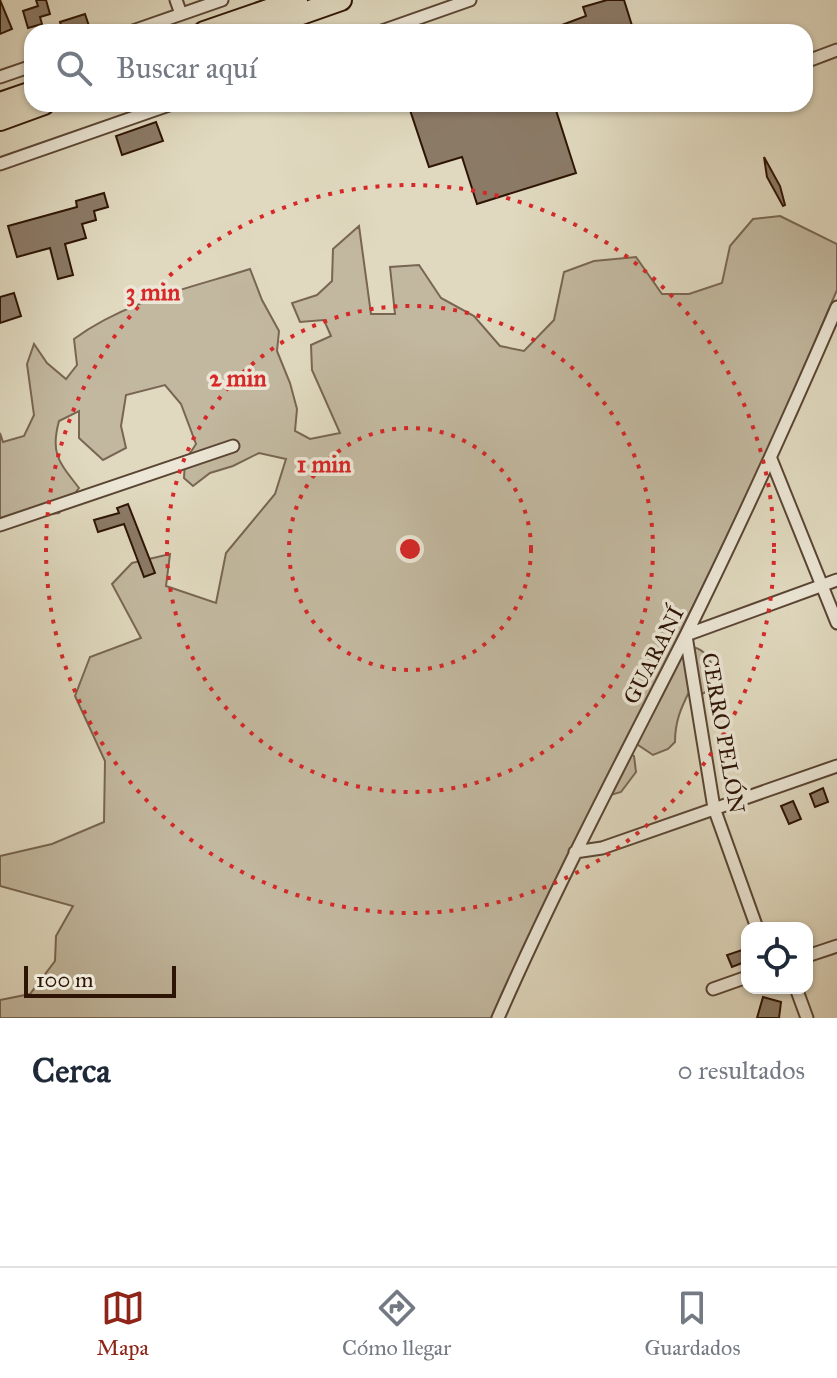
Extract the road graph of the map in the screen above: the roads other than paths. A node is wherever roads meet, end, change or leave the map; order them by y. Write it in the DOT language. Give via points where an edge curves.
graph roads {
  1 [pos="176,0"];
  2 [pos="222,0"];
  3 [pos="297,0"];
  4 [pos="341,0"];
  5 [pos="470,0"];
  6 [pos="181,14"];
  7 [pos="153,24"];
  8 [pos="227,24"];
  9 [pos="273,24"];
  10 [pos="402,24"];
  11 [pos="837,50"];
  12 [pos="813,59"];
  13 [pos="24,69"];
  14 [pos="0,77"];
  15 [pos="24,95"];
  16 [pos="0,103"];
  17 [pos="24,111"];
  18 [pos="149,112"];
  19 [pos="0,120"];
  20 [pos="0,164"];
  21 [pos="837,307"];
  22 [pos="233,446"];
  23 [pos="771,459"];
  24 [pos="0,525"];
  25 [pos="837,580"];
  26 [pos="823,585"];
  27 [pos="837,623"];
  28 [pos="686,635"];
  29 [pos="837,766"];
  30 [pos="714,808"];
  31 [pos="575,852"];
  32 [pos="755,922"];
  33 [pos="837,946"];
  34 [pos="813,954"];
  35 [pos="741,979"];
  36 [pos="713,989"];
  37 [pos="798,994"];
  38 [pos="498,1018"];
  39 [pos="807,1018"];
  1 -- 6 [label="street"];
  2 -- 6 [label="street"];
  3 -- 8 [label="highway"];
  4 -- 9 [label="highway"];
  5 -- 10 [label="street"];
  6 -- 7 [label="street"];
  11 -- 12 [label="street"];
  13 -- 14 [label="street"];
  15 -- 16 [label="highway"];
  17 -- 19 [label="highway"];
  18 -- 20 [label="street"];
  21 -- 23 [label="street, GUARANÍ"];
  22 -- 24 [label="street"];
  23 -- 26 [label="street"];
  23 -- 28 [label="street, GUARANÍ"];
  25 -- 26 [label="street"];
  26 -- 27 [label="street"];
  26 -- 28 [label="street"];
  28 -- 30 [label="street, CERRO PELÓN"];
  28 -- 31 [label="street, GUARANÍ"];
  29 -- 30 [label="street"];
  30 -- 31 [label="street" via="602,848"];
  30 -- 32 [label="street, CERRO PELÓN"];
  31 -- 38 [label="street, GUARANÍ"];
  33 -- 34 [label="street"];
  35 -- 36 [label="street"];
  37 -- 39 [label="street"];
}
